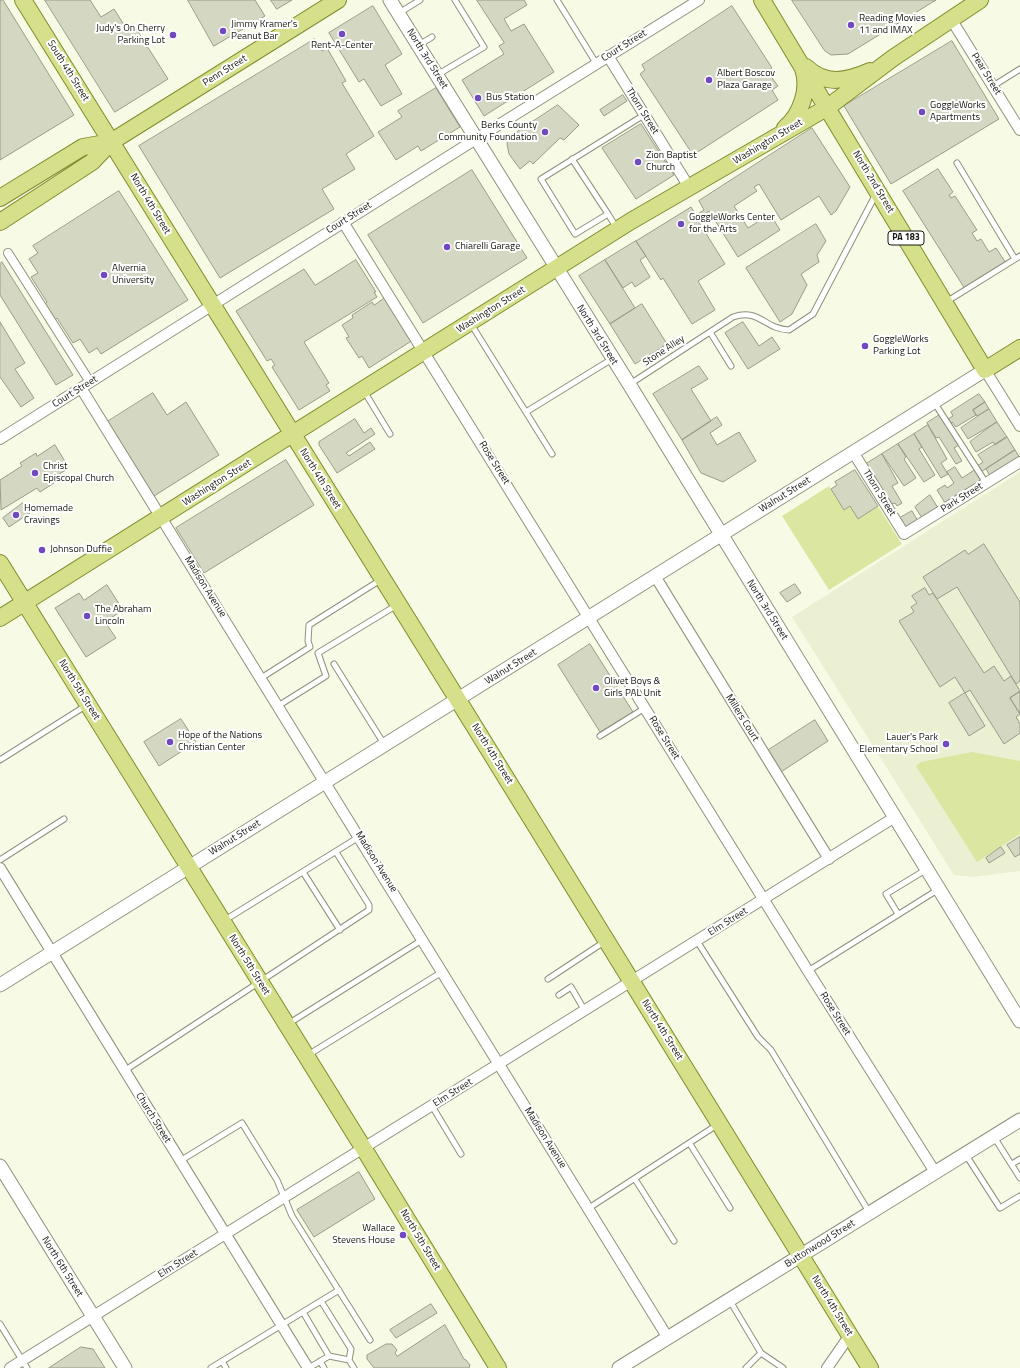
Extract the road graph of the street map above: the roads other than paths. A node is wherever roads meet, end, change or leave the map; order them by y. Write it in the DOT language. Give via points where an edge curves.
graph roads {
  1 [pos="23,0"];
  2 [pos="338,0"];
  3 [pos="390,0"];
  4 [pos="420,0"];
  5 [pos="455,0"];
  6 [pos="557,0"];
  7 [pos="699,0"];
  8 [pos="762,0"];
  9 [pos="980,0"];
  10 [pos="398,13"];
  11 [pos="951,19"];
  12 [pos="432,37"];
  13 [pos="418,45"];
  14 [pos="608,56"];
  15 [pos="893,58"];
  16 [pos="800,62"];
  17 [pos="596,63"];
  18 [pos="1020,69"];
  19 [pos="436,75"];
  20 [pos="993,86"];
  21 [pos="828,107"];
  22 [pos="644,115"];
  23 [pos="1020,130"];
  24 [pos="476,139"];
  25 [pos="111,142"];
  26 [pos="767,143"];
  27 [pos="572,159"];
  28 [pos="957,163"];
  29 [pos="689,187"];
  30 [pos="878,190"];
  31 [pos="0,198"];
  32 [pos="608,214"];
  33 [pos="0,222"];
  34 [pos="343,222"];
  35 [pos="618,230"];
  36 [pos="8,253"];
  37 [pos="1020,256"];
  38 [pos="1014,259"];
  39 [pos="556,269"];
  40 [pos="945,303"];
  41 [pos="212,305"];
  42 [pos="470,323"];
  43 [pos="710,332"];
  44 [pos="1020,348"];
  45 [pos="424,352"];
  46 [pos="612,359"];
  47 [pos="731,366"];
  48 [pos="985,370"];
  49 [pos="90,382"];
  50 [pos="629,384"];
  51 [pos="81,388"];
  52 [pos="363,390"];
  53 [pos="934,402"];
  54 [pos="526,412"];
  55 [pos="1020,426"];
  56 [pos="390,434"];
  57 [pos="292,435"];
  58 [pos="0,439"];
  59 [pos="853,452"];
  60 [pos="552,454"];
  61 [pos="1020,462"];
  62 [pos="986,483"];
  63 [pos="162,518"];
  64 [pos="904,534"];
  65 [pos="721,535"];
  66 [pos="0,563"];
  67 [pos="655,576"];
  68 [pos="383,579"];
  69 [pos="25,602"];
  70 [pos="398,604"];
  71 [pos="590,617"];
  72 [pos="0,618"];
  73 [pos="310,647"];
  74 [pos="318,653"];
  75 [pos="334,664"];
  76 [pos="261,678"];
  77 [pos="458,700"];
  78 [pos="88,704"];
  79 [pos="278,706"];
  80 [pos="646,707"];
  81 [pos="600,736"];
  82 [pos="384,745"];
  83 [pos="0,760"];
  84 [pos="326,782"];
  85 [pos="895,817"];
  86 [pos="64,819"];
  87 [pos="360,836"];
  88 [pos="336,852"];
  89 [pos="829,859"];
  90 [pos="0,860"];
  91 [pos="188,867"];
  92 [pos="0,868"];
  93 [pos="926,869"];
  94 [pos="303,872"];
  95 [pos="939,889"];
  96 [pos="764,900"];
  97 [pos="898,914"];
  98 [pos="222,922"];
  99 [pos="340,930"];
  100 [pos="423,940"];
  101 [pos="607,940"];
  102 [pos="697,941"];
  103 [pos="52,952"];
  104 [pos="808,971"];
  105 [pos="443,972"];
  106 [pos="548,979"];
  107 [pos="260,982"];
  108 [pos="632,982"];
  109 [pos="0,985"];
  110 [pos="559,995"];
  111 [pos="585,1011"];
  112 [pos="1020,1021"];
  113 [pos="286,1025"];
  114 [pos="305,1056"];
  115 [pos="500,1064"];
  116 [pos="124,1071"];
  117 [pos="432,1106"];
  118 [pos="1020,1120"];
  119 [pos="719,1124"];
  120 [pos="994,1136"];
  121 [pos="690,1144"];
  122 [pos="364,1149"];
  123 [pos="966,1153"];
  124 [pos="461,1154"];
  125 [pos="1020,1159"];
  126 [pos="180,1161"];
  127 [pos="1012,1164"];
  128 [pos="0,1166"];
  129 [pos="935,1172"];
  130 [pos="1020,1178"];
  131 [pos="635,1179"];
  132 [pos="1020,1196"];
  133 [pos="284,1198"];
  134 [pos="589,1208"];
  135 [pos="730,1208"];
  136 [pos="869,1213"];
  137 [pos="225,1235"];
  138 [pos="674,1241"];
  139 [pos="800,1256"];
  140 [pos="339,1290"];
  141 [pos="322,1300"];
  142 [pos="729,1300"];
  143 [pos="303,1312"];
  144 [pos="93,1316"];
  145 [pos="0,1324"];
  146 [pos="281,1325"];
  147 [pos="850,1335"];
  148 [pos="668,1338"];
  149 [pos="370,1340"];
  150 [pos="761,1353"];
  151 [pos="329,1356"];
  152 [pos="349,1360"];
  153 [pos="222,1361"];
  154 [pos="320,1361"];
  155 [pos="25,1364"];
  156 [pos="10,1368"];
  157 [pos="125,1368"];
  158 [pos="211,1368"];
  159 [pos="226,1368"];
  160 [pos="309,1368"];
  161 [pos="324,1368"];
  162 [pos="354,1368"];
  163 [pos="498,1368"];
  164 [pos="619,1368"];
  165 [pos="746,1368"];
  166 [pos="783,1368"];
  167 [pos="828,1368"];
  168 [pos="870,1368"];
  1 -- 25 [label="main road, South 4th Street"];
  2 -- 25 [label="main road, Penn Street"];
  3 -- 10 [label="street, North 3rd Street"];
  4 -- 10 [label="lane"];
  5 -- 19 [label="lane" via="484,47"];
  6 -- 17 [label="lane"];
  7 -- 14 [label="street, Court Street"];
  8 -- 16 [label="main road, North 2nd Street"];
  9 -- 11 [label="main road, Washington Street"];
  10 -- 13 [label="street, North 3rd Street"];
  11 -- 15 [label="main road, Washington Street"];
  11 -- 20 [label="street, Pear Street"];
  12 -- 13 [label="lane"];
  13 -- 19 [label="street, North 3rd Street"];
  14 -- 17 [label="street, Court Street"];
  14 -- 22 [label="street, Thorn Street"];
  15 -- 16 [label="main road" via="858,76 834,80 822,79"];
  15 -- 21 [label="main road, Washington Street"];
  16 -- 21 [label="main road, North 2nd Street / PA 183"];
  16 -- 26 [label="main road" via="806,85 798,113 789,125"];
  17 -- 24 [label="street, Court Street"];
  18 -- 20 [label="lane"];
  19 -- 24 [label="street, North 3rd Street"];
  20 -- 23 [label="street, Pear Street"];
  21 -- 26 [label="main road, Washington Street"];
  21 -- 30 [label="main road, North 2nd Street / PA 183"];
  22 -- 27 [label="lane"];
  22 -- 29 [label="street, Thorn Street"];
  24 -- 34 [label="street, Court Street"];
  24 -- 39 [label="street, North 3rd Street"];
  25 -- 31 [label="main road, Penn Street" via="83,147"];
  25 -- 33 [label="main road, Penn Street" via="92,162"];
  25 -- 41 [label="main road, North 4th Street"];
  26 -- 29 [label="main road, Washington Street"];
  27 -- 32 [label="lane"];
  27 -- 32 [label="lane" via="541,179 575,234"];
  28 -- 38 [label="lane"];
  29 -- 35 [label="main road, Washington Street"];
  30 -- 40 [label="main road, North 2nd Street / PA 183"];
  30 -- 43 [label="lane, Stone Alley" via="813,314 789,330 777,329 750,314 742,314"];
  32 -- 35 [label="lane"];
  34 -- 41 [label="street, Court Street"];
  34 -- 45 [label="street, Rose Street"];
  35 -- 39 [label="main road, Washington Street"];
  36 -- 49 [label="street"];
  37 -- 38 [label="lane"];
  38 -- 40 [label="lane"];
  39 -- 42 [label="main road, Washington Street"];
  39 -- 46 [label="street, North 3rd Street"];
  40 -- 48 [label="main road, North 2nd Street / PA 183"];
  41 -- 49 [label="street, Court Street"];
  41 -- 57 [label="main road, North 4th Street"];
  42 -- 45 [label="main road, Washington Street"];
  42 -- 54 [label="lane"];
  43 -- 47 [label="lane"];
  43 -- 50 [label="lane, Stone Alley"];
  44 -- 48 [label="main road, Walnut Street"];
  45 -- 52 [label="main road, Washington Street"];
  45 -- 71 [label="street, Rose Street"];
  46 -- 50 [label="street, North 3rd Street"];
  46 -- 54 [label="lane"];
  48 -- 53 [label="street, Walnut Street"];
  48 -- 55 [label="street, North 2nd Street"];
  49 -- 51 [label="street, Court Street"];
  50 -- 65 [label="street, North 3rd Street"];
  51 -- 58 [label="street, Court Street"];
  51 -- 63 [label="street, Madison Avenue"];
  52 -- 56 [label="lane"];
  52 -- 57 [label="main road, Washington Street"];
  53 -- 59 [label="street, Walnut Street"];
  53 -- 62 [label="lane"];
  54 -- 60 [label="lane"];
  57 -- 63 [label="main road, Washington Street"];
  57 -- 68 [label="main road, North 4th Street"];
  59 -- 64 [label="street, Thorn Street"];
  59 -- 65 [label="street, Walnut Street"];
  61 -- 62 [label="street, Park Street"];
  62 -- 64 [label="street, Park Street"];
  63 -- 69 [label="main road, Washington Street"];
  63 -- 76 [label="street, Madison Avenue"];
  65 -- 67 [label="street, Walnut Street"];
  65 -- 85 [label="street, North 3rd Street"];
  66 -- 69 [label="main road, North 5th Street"];
  67 -- 71 [label="street, Walnut Street"];
  67 -- 89 [label="street, Millers Court"];
  68 -- 70 [label="main road, North 4th Street"];
  68 -- 73 [label="lane" via="309,625"];
  69 -- 72 [label="main road, Washington Street"];
  69 -- 78 [label="main road, North 5th Street"];
  70 -- 74 [label="lane"];
  70 -- 77 [label="main road, North 4th Street"];
  71 -- 77 [label="street, Walnut Street"];
  71 -- 80 [label="street, Rose Street"];
  73 -- 74 [label="lane"];
  73 -- 76 [label="lane"];
  74 -- 79 [label="lane" via="326,676"];
  75 -- 82 [label="lane"];
  76 -- 79 [label="street, Madison Avenue"];
  77 -- 82 [label="street, Walnut Street"];
  77 -- 101 [label="main road, North 4th Street"];
  78 -- 83 [label="lane"];
  78 -- 91 [label="main road, North 5th Street"];
  79 -- 84 [label="street, Madison Avenue"];
  80 -- 81 [label="lane"];
  80 -- 96 [label="street, Rose Street"];
  82 -- 84 [label="street, Walnut Street"];
  84 -- 87 [label="street, Madison Avenue"];
  84 -- 91 [label="street, Walnut Street"];
  85 -- 89 [label="street, Elm Street"];
  85 -- 93 [label="street, North 3rd Street"];
  86 -- 90 [label="lane"];
  87 -- 88 [label="lane"];
  87 -- 100 [label="street, Madison Avenue"];
  88 -- 94 [label="lane"];
  88 -- 99 [label="lane" via="369,905 369,910"];
  89 -- 96 [label="street, Elm Street"];
  91 -- 98 [label="main road, North 5th Street"];
  91 -- 103 [label="street, Walnut Street"];
  92 -- 103 [label="street, Church Street"];
  93 -- 95 [label="street, North 3rd Street"];
  93 -- 97 [label="lane" via="886,894"];
  94 -- 98 [label="lane"];
  94 -- 99 [label="lane"];
  95 -- 97 [label="lane"];
  95 -- 112 [label="street, North 3rd Street"];
  96 -- 102 [label="street, Elm Street"];
  96 -- 104 [label="street, Rose Street"];
  97 -- 104 [label="lane"];
  98 -- 107 [label="main road, North 5th Street"];
  99 -- 107 [label="lane"];
  100 -- 105 [label="street, Madison Avenue"];
  100 -- 113 [label="lane"];
  101 -- 106 [label="lane"];
  101 -- 108 [label="main road, North 4th Street"];
  102 -- 108 [label="street, Elm Street"];
  102 -- 136 [label="lane" via="758,1037 772,1050"];
  103 -- 109 [label="street, Walnut Street"];
  103 -- 116 [label="street, Church Street"];
  104 -- 129 [label="street, Rose Street"];
  105 -- 114 [label="lane"];
  105 -- 115 [label="street, Madison Avenue"];
  107 -- 113 [label="main road, North 5th Street"];
  107 -- 116 [label="lane"];
  108 -- 111 [label="street, Elm Street"];
  108 -- 119 [label="main road, North 4th Street"];
  110 -- 111 [label="lane" via="571,987"];
  111 -- 115 [label="street, Elm Street"];
  113 -- 114 [label="main road, North 5th Street"];
  114 -- 122 [label="main road, North 5th Street"];
  115 -- 117 [label="street, Elm Street"];
  115 -- 134 [label="street, Madison Avenue"];
  116 -- 126 [label="street, Church Street"];
  117 -- 122 [label="street, Elm Street"];
  117 -- 124 [label="lane"];
  118 -- 120 [label="street, Buttonwood Street"];
  119 -- 121 [label="lane"];
  119 -- 139 [label="main road, North 4th Street"];
  120 -- 123 [label="street, Buttonwood Street"];
  120 -- 127 [label="lane"];
  121 -- 131 [label="lane"];
  121 -- 135 [label="lane"];
  122 -- 133 [label="street, Elm Street"];
  122 -- 163 [label="main road, North 5th Street"];
  123 -- 129 [label="street, Buttonwood Street"];
  123 -- 132 [label="lane" via="1000,1208"];
  125 -- 127 [label="lane"];
  126 -- 133 [label="lane" via="242,1123 277,1180"];
  126 -- 137 [label="street, Church Street"];
  127 -- 130 [label="lane"];
  128 -- 144 [label="street, North 6th Street"];
  129 -- 136 [label="street, Buttonwood Street"];
  131 -- 134 [label="lane"];
  131 -- 138 [label="lane"];
  133 -- 137 [label="street, Elm Street"];
  133 -- 140 [label="lane" via="292,1216"];
  134 -- 148 [label="street, Madison Avenue"];
  136 -- 139 [label="street, Buttonwood Street"];
  137 -- 144 [label="street, Elm Street"];
  137 -- 146 [label="street, Church Street"];
  139 -- 142 [label="street, Buttonwood Street"];
  139 -- 147 [label="main road, North 4th Street"];
  140 -- 141 [label="lane"];
  140 -- 149 [label="lane"];
  141 -- 143 [label="lane"];
  141 -- 152 [label="lane" via="351,1349"];
  142 -- 148 [label="street, Buttonwood Street"];
  142 -- 150 [label="lane"];
  143 -- 146 [label="lane"];
  143 -- 151 [label="lane"];
  144 -- 155 [label="street, Elm Street"];
  144 -- 157 [label="street, North 6th Street"];
  145 -- 155 [label="lane"];
  146 -- 153 [label="lane"];
  146 -- 160 [label="street, Church Street"];
  147 -- 167 [label="street"];
  147 -- 168 [label="main road, North 4th Street"];
  148 -- 164 [label="street, Buttonwood Street"];
  150 -- 165 [label="lane"];
  150 -- 166 [label="lane"];
  151 -- 152 [label="lane"];
  151 -- 154 [label="lane"];
  152 -- 162 [label="lane"];
  153 -- 158 [label="lane"];
  153 -- 159 [label="lane"];
  154 -- 160 [label="lane"];
  154 -- 161 [label="lane"];
  155 -- 156 [label="street, Elm Street"];
}
